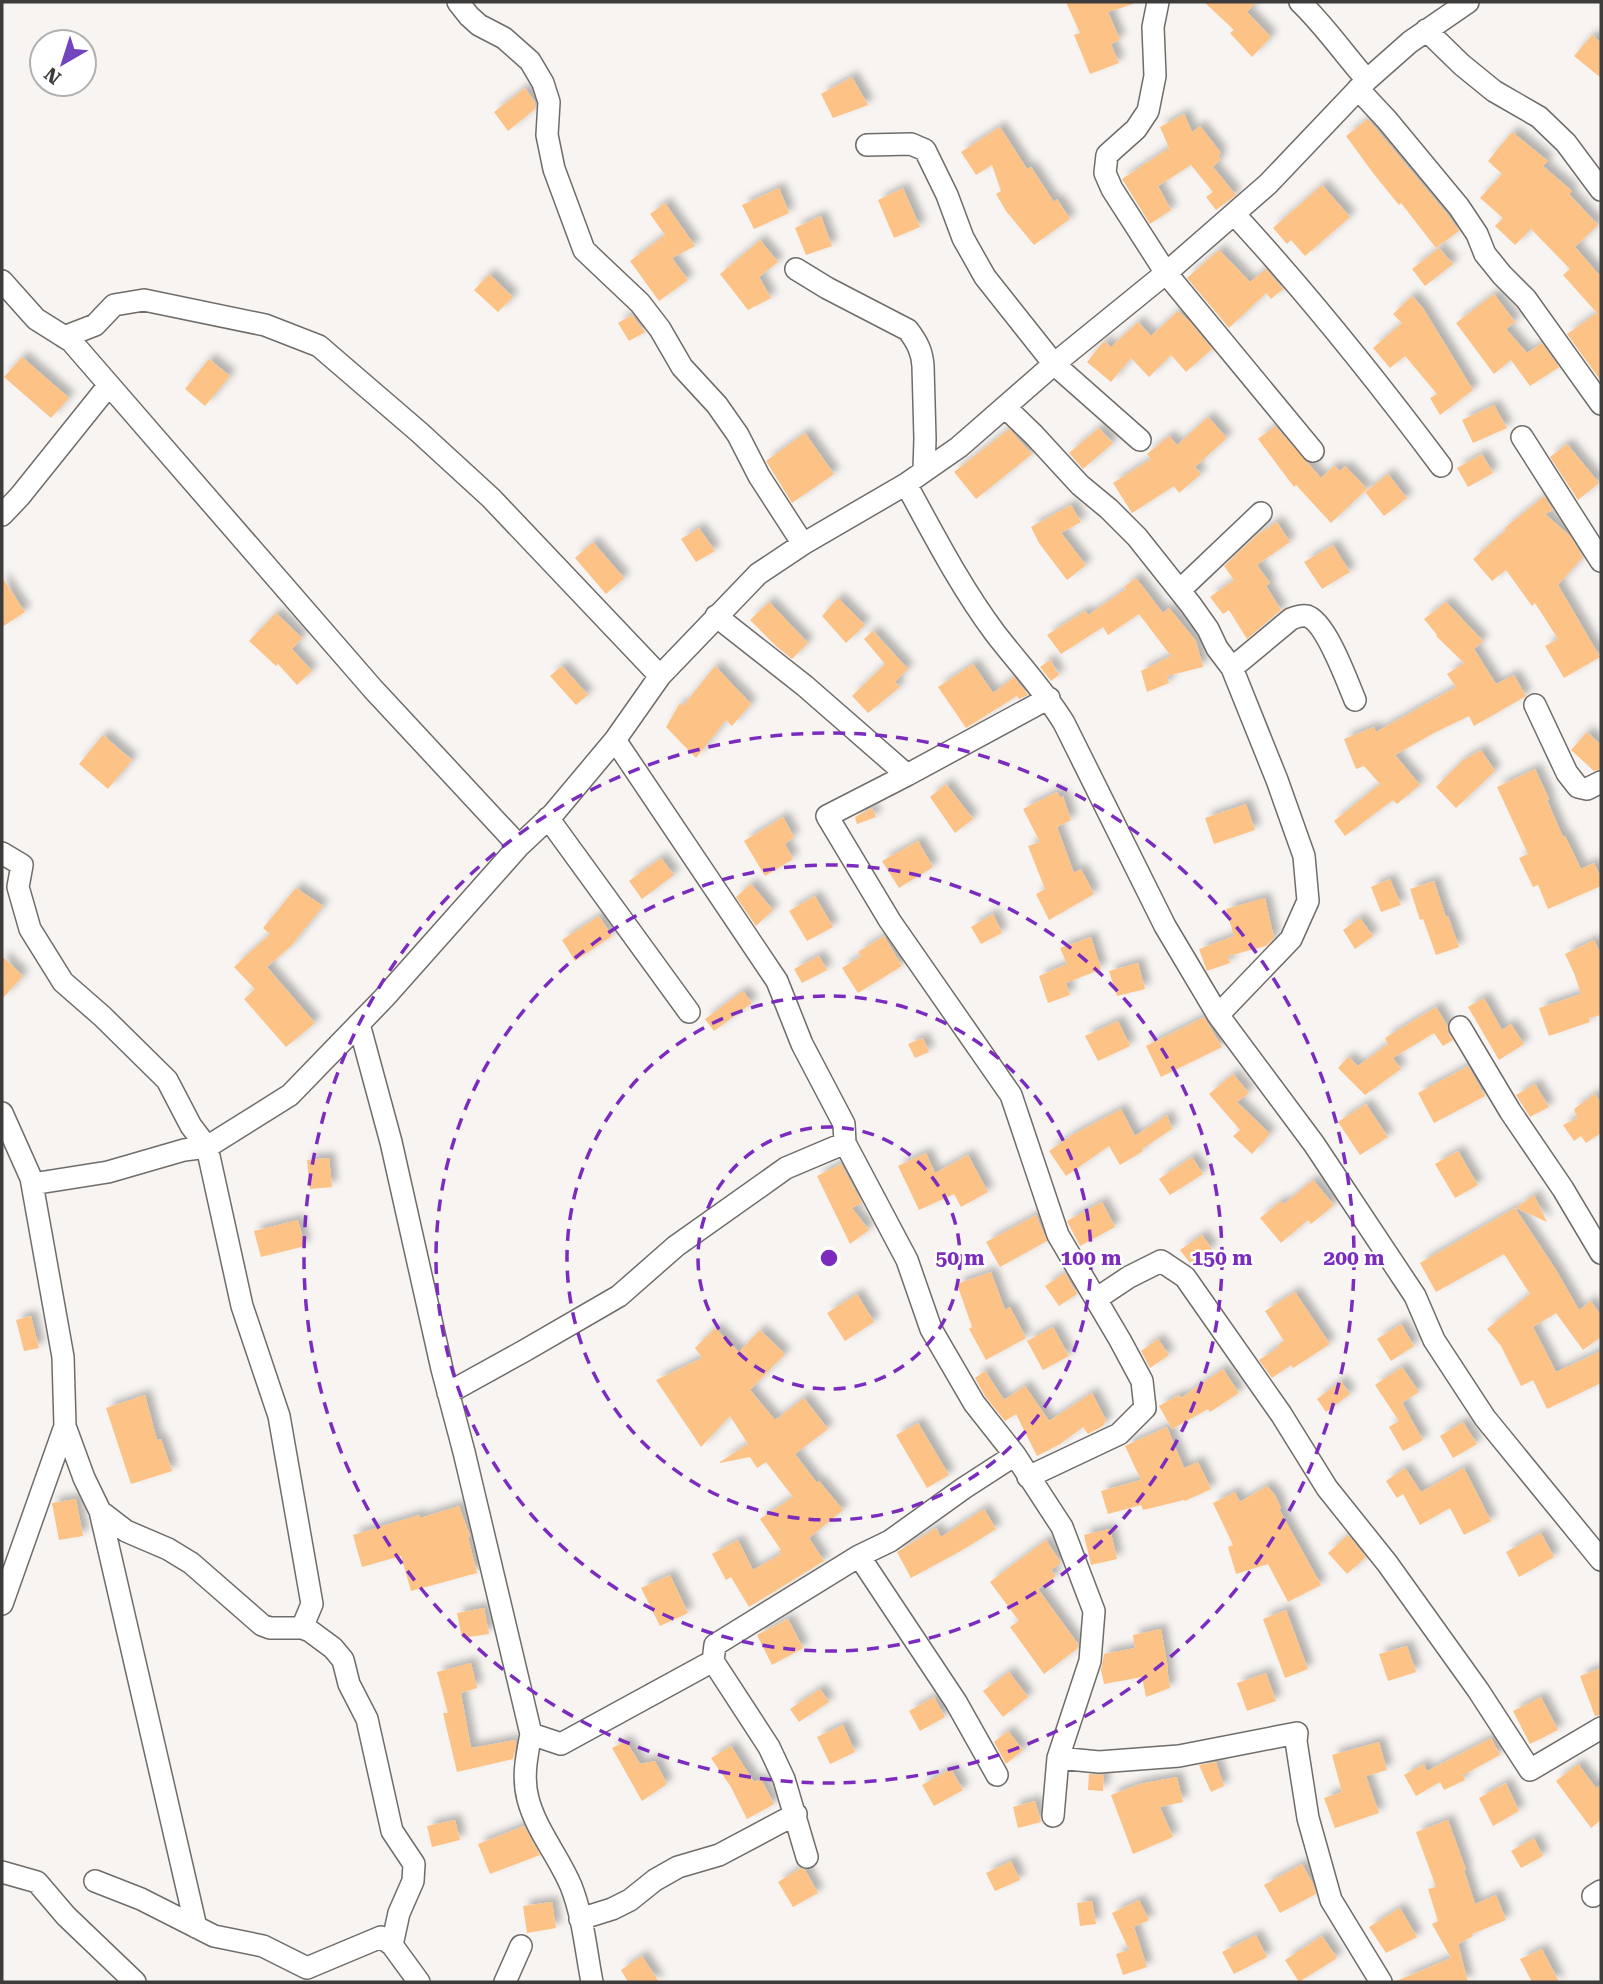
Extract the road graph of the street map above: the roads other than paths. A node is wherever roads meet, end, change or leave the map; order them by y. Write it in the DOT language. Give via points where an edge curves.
graph roads {
  1 [pos="458,2"];
  2 [pos="1158,2"];
  3 [pos="1300,2"];
  4 [pos="1468,2"];
  5 [pos="1426,30"];
  6 [pos="1362,84"];
  7 [pos="867,145"];
  8 [pos="1601,190"];
  9 [pos="1234,214"];
  10 [pos="796,269"];
  11 [pos="1166,273"];
  12 [pos="2,281"];
  13 [pos="64,337"];
  14 [pos="1054,364"];
  15 [pos="109,385"];
  16 [pos="1601,404"];
  17 [pos="1004,407"];
  18 [pos="1522,438"];
  19 [pos="1140,440"];
  20 [pos="1313,451"];
  21 [pos="1441,466"];
  22 [pos="924,470"];
  23 [pos="906,484"];
  24 [pos="1261,513"];
  25 [pos="2,515"];
  26 [pos="803,544"];
  27 [pos="1601,561"];
  28 [pos="1180,590"];
  29 [pos="716,616"];
  30 [pos="1232,668"];
  31 [pos="660,676"];
  32 [pos="1049,698"];
  33 [pos="1355,700"];
  34 [pos="1535,705"];
  35 [pos="615,740"];
  36 [pos="907,775"];
  37 [pos="1601,782"];
  38 [pos="548,818"];
  39 [pos="519,846"];
  40 [pos="2,853"];
  41 [pos="689,1012"];
  42 [pos="1218,1015"];
  43 [pos="359,1024"];
  44 [pos="1460,1027"];
  45 [pos="2,1113"];
  46 [pos="845,1143"];
  47 [pos="207,1147"];
  48 [pos="32,1184"];
  49 [pos="1601,1253"];
  50 [pos="1096,1299"];
  51 [pos="448,1393"];
  52 [pos="65,1426"];
  53 [pos="1015,1455"];
  54 [pos="1028,1477"];
  55 [pos="100,1511"];
  56 [pos="859,1556"];
  57 [pos="1601,1560"];
  58 [pos="2,1604"];
  59 [pos="302,1628"];
  60 [pos="713,1661"];
  61 [pos="1601,1728"];
  62 [pos="531,1734"];
  63 [pos="1058,1758"];
  64 [pos="997,1775"];
  65 [pos="796,1814"];
  66 [pos="1053,1816"];
  67 [pos="807,1857"];
  68 [pos="2,1871"];
  69 [pos="95,1881"];
  70 [pos="580,1919"];
  71 [pos="196,1927"];
  72 [pos="392,1945"];
  73 [pos="521,1946"];
  74 [pos="135,1982"];
  75 [pos="419,1982"];
  76 [pos="505,1982"];
  77 [pos="592,1982"];
  78 [pos="1381,1982"];
  1 -- 26 [label="street" via="469,16 530,61 549,102 547,135 554,169 584,250 640,303 682,367 717,405"];
  2 -- 11 [label="street" via="1153,27 1155,76 1147,111 1136,129 1107,155 1105,173"];
  3 -- 6 [label="street" via="1319,20"];
  4 -- 5 [label="street"];
  5 -- 6 [label="street"];
  5 -- 8 [label="street" via="1494,91 1539,117 1566,143"];
  6 -- 9 [label="street"];
  6 -- 16 [label="street" via="1459,207 1478,234 1485,254 1526,299"];
  7 -- 14 [label="street" via="911,144 925,150 985,277"];
  9 -- 11 [label="street"];
  9 -- 21 [label="street" via="1343,338"];
  10 -- 22 [label="street" via="908,330 917,341 923,366"];
  11 -- 14 [label="street"];
  11 -- 20 [label="street"];
  12 -- 13 [label="street" via="36,319"];
  13 -- 15 [label="street"];
  13 -- 31 [label="street" via="95,325 114,305 144,300 265,325 319,346 491,498"];
  14 -- 17 [label="street"];
  14 -- 19 [label="street"];
  15 -- 25 [label="street"];
  15 -- 39 [label="street" via="373,689"];
  17 -- 22 [label="street" via="960,447"];
  17 -- 28 [label="street" via="1137,537"];
  18 -- 27 [label="street"];
  22 -- 23 [label="street"];
  23 -- 26 [label="street"];
  23 -- 32 [label="street" via="956,575"];
  24 -- 28 [label="street"];
  26 -- 29 [label="street" via="758,574"];
  28 -- 30 [label="street"];
  29 -- 31 [label="street"];
  29 -- 36 [label="street"];
  30 -- 33 [label="street" via="1291,619 1311,617 1321,628"];
  30 -- 42 [label="street" via="1304,856 1308,901 1291,939"];
  31 -- 35 [label="street"];
  32 -- 36 [label="street"];
  32 -- 42 [label="street" via="1165,926"];
  34 -- 37 [label="street" via="1578,787 1587,789"];
  35 -- 38 [label="street"];
  35 -- 46 [label="street" via="777,981 802,1044 844,1124"];
  36 -- 50 [label="street" via="827,816 890,921 1010,1095 1058,1235"];
  38 -- 39 [label="street"];
  38 -- 41 [label="street"];
  39 -- 43 [label="street"];
  40 -- 47 [label="street" via="22,865 18,887 30,929 63,982 167,1080"];
  42 -- 57 [label="street" via="1314,1144 1415,1296 1434,1340 1485,1418"];
  43 -- 47 [label="street" via="290,1095"];
  43 -- 51 [label="street"];
  44 -- 49 [label="street"];
  45 -- 48 [label="street"];
  46 -- 51 [label="street" via="786,1168 676,1246 619,1296"];
  46 -- 53 [label="street" via="907,1260 931,1329 974,1403"];
  47 -- 48 [label="street" via="108,1172"];
  47 -- 59 [label="street" via="242,1306 279,1416 312,1604"];
  48 -- 52 [label="street" via="63,1357"];
  50 -- 54 [label="street" via="1142,1381 1145,1408 1119,1434"];
  50 -- 61 [label="street" via="1161,1261 1185,1277 1328,1488 1478,1690 1530,1770"];
  51 -- 62 [label="street"];
  52 -- 55 [label="street"];
  52 -- 58 [label="street"];
  53 -- 54 [label="street"];
  53 -- 56 [label="street" via="890,1541"];
  54 -- 63 [label="street" via="1062,1527 1094,1611 1090,1661"];
  55 -- 59 [label="street" via="126,1531 191,1563 262,1625"];
  55 -- 71 [label="street"];
  56 -- 60 [label="street" via="715,1645"];
  56 -- 64 [label="street" via="956,1702"];
  59 -- 72 [label="street" via="343,1660 367,1719 392,1831 414,1864"];
  60 -- 62 [label="street" via="561,1744"];
  60 -- 65 [label="street" via="769,1747"];
  62 -- 70 [label="street" via="525,1777 528,1799 572,1889"];
  63 -- 66 [label="street"];
  63 -- 78 [label="street" via="1099,1762 1179,1756 1297,1733 1308,1818 1331,1900"];
  65 -- 67 [label="street"];
  65 -- 70 [label="street" via="719,1855 678,1867 612,1909"];
  68 -- 74 [label="street" via="37,1882"];
  69 -- 71 [label="street"];
  70 -- 77 [label="street"];
  71 -- 72 [label="street" via="214,1936 263,1946 307,1968 381,1937"];
  72 -- 75 [label="street"];
  73 -- 76 [label="street"];
}
